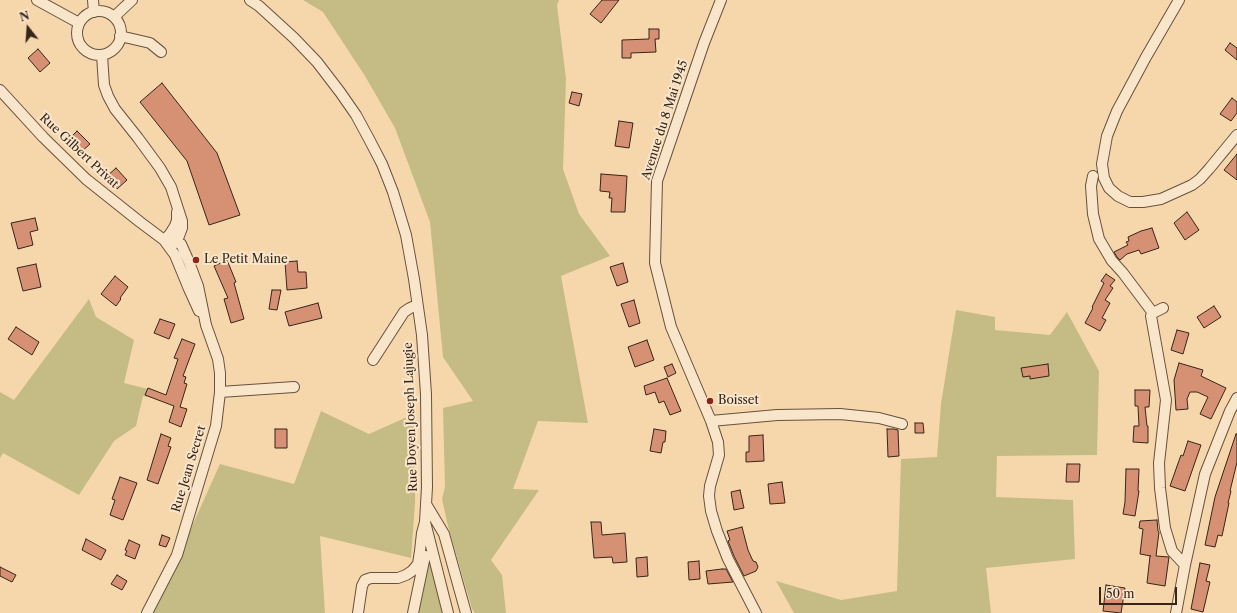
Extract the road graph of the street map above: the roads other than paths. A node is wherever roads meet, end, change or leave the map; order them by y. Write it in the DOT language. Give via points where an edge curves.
graph roads {
  1 [pos="37,0"];
  2 [pos="93,0"];
  3 [pos="132,0"];
  4 [pos="250,0"];
  5 [pos="721,0"];
  6 [pos="1180,0"];
  7 [pos="94,12"];
  8 [pos="114,17"];
  9 [pos="79,23"];
  10 [pos="120,36"];
  11 [pos="161,52"];
  12 [pos="102,55"];
  13 [pos="0,90"];
  14 [pos="1237,135"];
  15 [pos="1093,176"];
  16 [pos="177,204"];
  17 [pos="164,240"];
  18 [pos="175,242"];
  19 [pos="418,305"];
  20 [pos="1163,308"];
  21 [pos="1153,313"];
  22 [pos="206,326"];
  23 [pos="373,360"];
  24 [pos="294,387"];
  25 [pos="220,392"];
  26 [pos="1237,398"];
  27 [pos="712,421"];
  28 [pos="902,424"];
  29 [pos="426,504"];
  30 [pos="426,522"];
  31 [pos="1185,565"];
  32 [pos="147,613"];
  33 [pos="358,613"];
  34 [pos="413,613"];
  35 [pos="448,613"];
  36 [pos="466,613"];
  37 [pos="756,613"];
  38 [pos="1176,613"];
  1 -- 9 [label="street"];
  2 -- 7 [label="street"];
  3 -- 8 [label="street"];
  4 -- 19 [label="street, Rue Doyen Joseph Lajugie" via="317,62 356,115 382,164 393,192 406,235"];
  5 -- 27 [label="street, Avenue du 8 Mai 1945" via="657,181 655,263 671,327"];
  6 -- 14 [label="street" via="1117,112 1107,136 1102,164 1104,178 1109,188 1130,202 1161,199 1192,185"];
  7 -- 8 [label="street" via="105,12"];
  7 -- 9 [label="street"];
  8 -- 10 [label="street" via="120,29"];
  9 -- 12 [label="street" via="77,36 83,49 95,55"];
  10 -- 11 [label="street" via="150,43"];
  10 -- 12 [label="street" via="114,48"];
  12 -- 16 [label="street" via="104,86 108,96 160,168"];
  13 -- 17 [label="street, Rue Gilbert Privat" via="43,137 86,178"];
  15 -- 21 [label="street" via="1093,214 1100,239 1112,261"];
  16 -- 17 [label="street" via="177,220"];
  16 -- 18 [label="street" via="182,228"];
  17 -- 18 [label="street"];
  17 -- 22 [label="street, Rue Jean Secret" via="175,255"];
  18 -- 22 [label="street, Rue Jean Secret" via="181,244 198,286"];
  19 -- 23 [label="street" via="404,312"];
  19 -- 29 [label="street, Rue Doyen Joseph Lajugie" via="426,394"];
  20 -- 21 [label="street"];
  21 -- 31 [label="street" via="1151,321 1166,400 1159,463 1160,488 1172,551"];
  22 -- 25 [label="street, Rue Jean Secret" via="218,359"];
  24 -- 25 [label="street"];
  25 -- 32 [label="street, Rue Jean Secret" via="216,426 177,555"];
  26 -- 31 [label="street" via="1205,474"];
  27 -- 28 [label="street" via="777,414 840,414 879,418"];
  27 -- 37 [label="street, Avenue du 8 Mai 1945" via="719,455 710,486 711,511 724,552"];
  29 -- 30 [label="street, Rue Doyen Joseph Lajugie"];
  29 -- 36 [label="street, Rue Doyen Joseph Lajugie" via="444,534"];
  30 -- 33 [label="street" via="418,564 406,576 365,580"];
  30 -- 34 [label="street" via="426,552"];
  30 -- 35 [label="street, Rue Doyen Joseph Lajugie"];
  31 -- 38 [label="street"];
}
